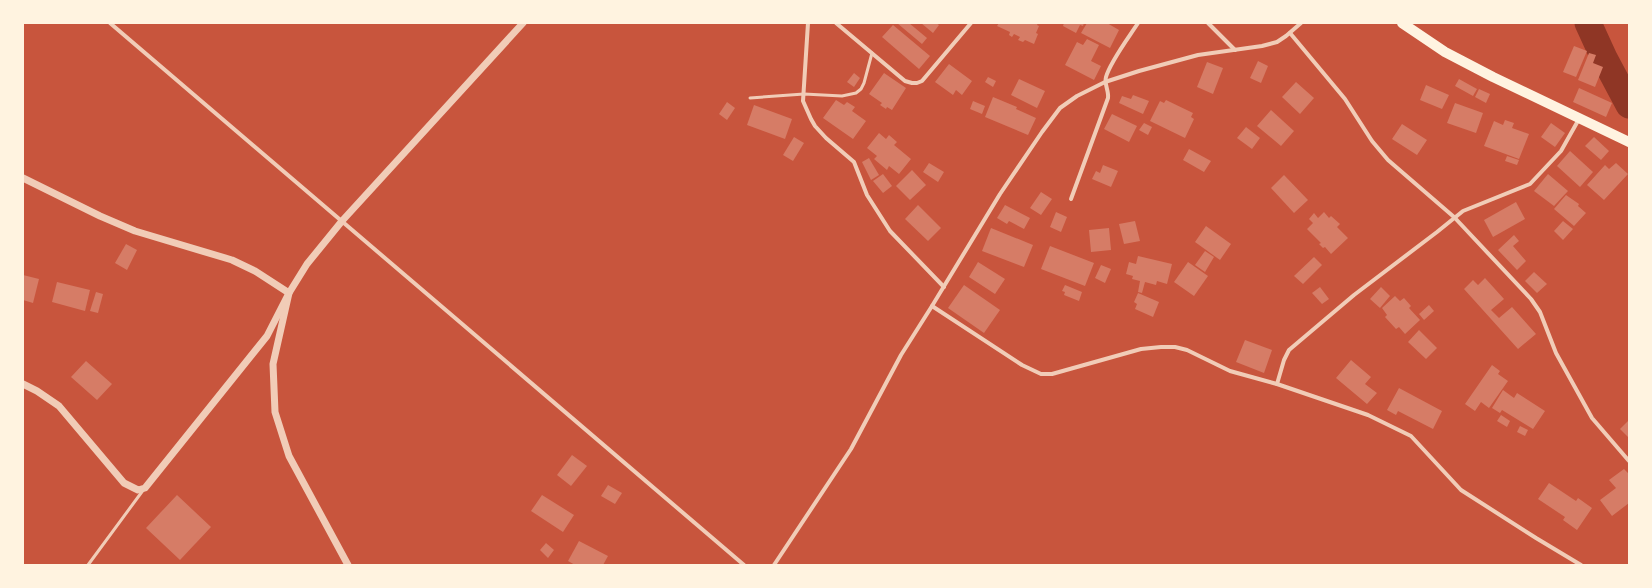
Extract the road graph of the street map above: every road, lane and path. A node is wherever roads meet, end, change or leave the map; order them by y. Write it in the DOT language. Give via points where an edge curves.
graph roads {
  1 [pos="110,23"];
  2 [pos="523,23"];
  3 [pos="808,23"];
  4 [pos="836,23"];
  5 [pos="971,23"];
  6 [pos="1138,23"];
  7 [pos="1208,23"];
  8 [pos="1302,23"];
  9 [pos="1402,23"];
  10 [pos="1290,33"];
  11 [pos="1235,50"];
  12 [pos="872,53"];
  13 [pos="1105,82"];
  14 [pos="804,94"];
  15 [pos="750,98"];
  16 [pos="1580,118"];
  17 [pos="1629,142"];
  18 [pos="23,178"];
  19 [pos="1071,199"];
  20 [pos="1454,217"];
  21 [pos="342,221"];
  22 [pos="944,287"];
  23 [pos="289,293"];
  24 [pos="932,306"];
  25 [pos="23,384"];
  26 [pos="1277,384"];
  27 [pos="1629,461"];
  28 [pos="145,488"];
  29 [pos="88,565"];
  30 [pos="348,565"];
  31 [pos="744,565"];
  32 [pos="774,565"];
  33 [pos="1582,565"];
  1 -- 21 [label="street"];
  2 -- 21 [label="street"];
  3 -- 14 [label="street"];
  4 -- 12 [label="street"];
  5 -- 12 [label="street" via="917,84 905,80"];
  6 -- 13 [label="street" via="1108,71"];
  7 -- 11 [label="street"];
  8 -- 10 [label="street"];
  9 -- 16 [label="main road" via="1446,52"];
  10 -- 11 [label="street" via="1276,42"];
  10 -- 20 [label="street" via="1345,99 1372,141 1388,160"];
  11 -- 13 [label="street" via="1198,55"];
  12 -- 14 [label="lane" via="864,83 856,93 837,96"];
  13 -- 19 [label="street" via="1108,98"];
  13 -- 22 [label="street" via="1060,108 1000,194"];
  14 -- 15 [label="lane"];
  14 -- 22 [label="street" via="803,101 815,126 854,162 868,196 890,230"];
  16 -- 17 [label="main road"];
  16 -- 20 [label="street" via="1561,151 1530,184 1470,207"];
  18 -- 23 [label="street" via="135,231 232,260 255,271"];
  20 -- 26 [label="street" via="1354,295 1289,350"];
  20 -- 27 [label="street" via="1531,299 1540,312 1556,353 1592,418"];
  21 -- 23 [label="street" via="306,264"];
  21 -- 31 [label="street"];
  22 -- 24 [label="street"];
  23 -- 28 [label="street" via="267,336"];
  23 -- 30 [label="street" via="273,364 275,412 289,456"];
  24 -- 26 [label="street" via="1022,365 1041,374 1052,374 1141,349 1168,347 1187,350 1230,371"];
  24 -- 32 [label="street" via="901,355 851,449"];
  25 -- 28 [label="street" via="59,406 124,483 138,490"];
  26 -- 33 [label="street" via="1368,415 1402,430 1417,442 1461,490"];
  28 -- 29 [label="lane"];
}
